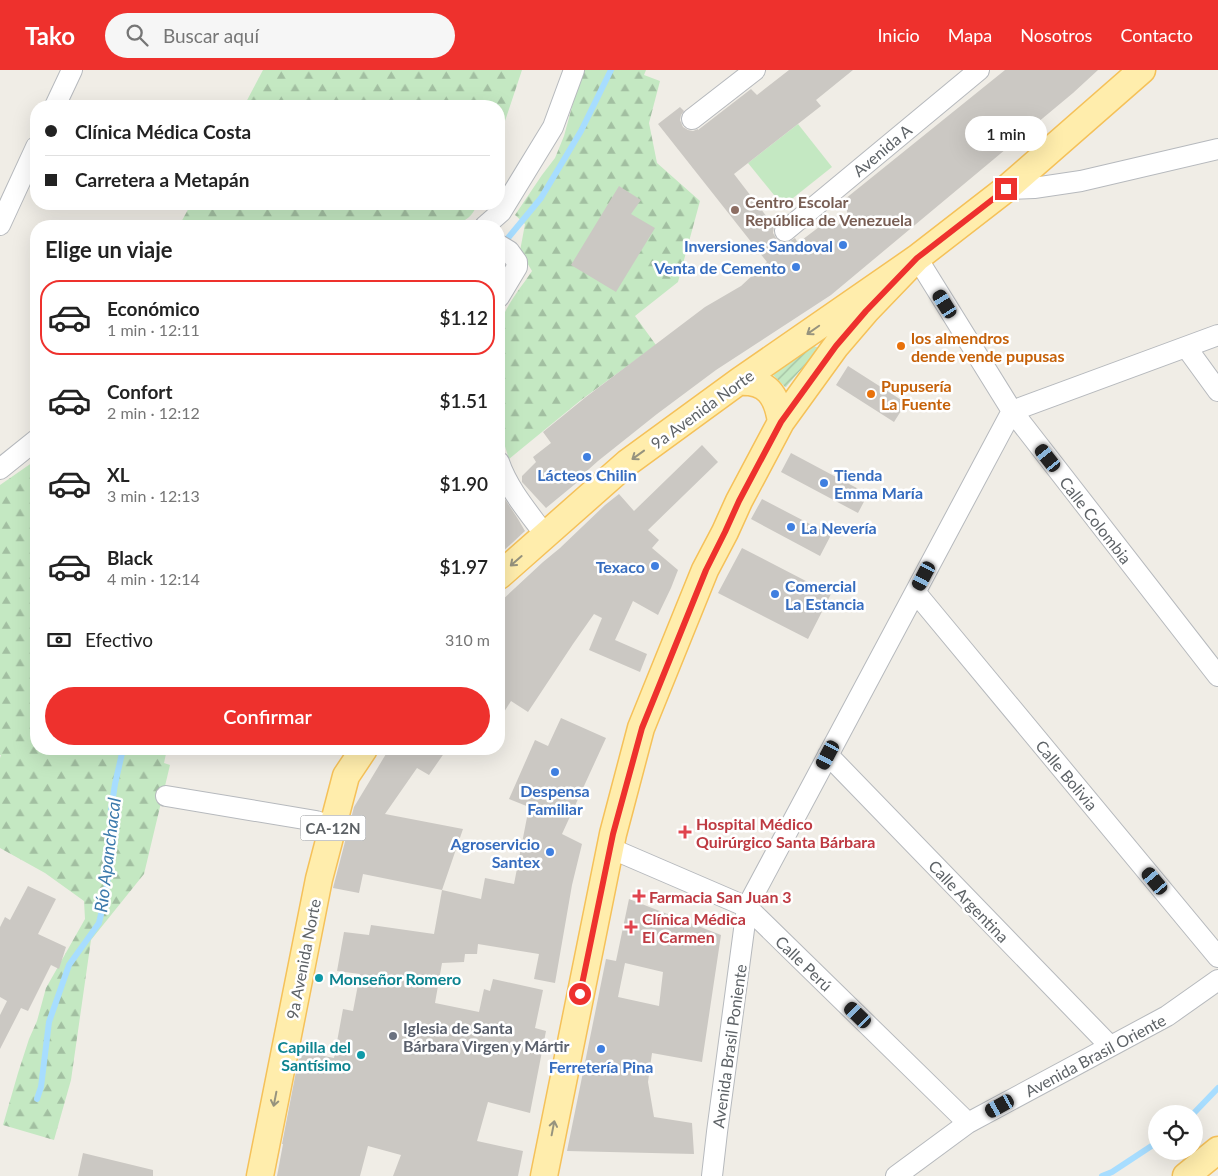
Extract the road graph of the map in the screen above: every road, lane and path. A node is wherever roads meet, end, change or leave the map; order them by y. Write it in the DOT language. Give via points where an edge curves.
graph roads {
  1 [pos="72,70"];
  2 [pos="574,70"];
  3 [pos="755,70"];
  4 [pos="979,70"];
  5 [pos="1142,70"];
  6 [pos="58,100"];
  7 [pos="692,118"];
  8 [pos="1218,148"];
  9 [pos="30,160"];
  10 [pos="1006,189"];
  11 [pos="505,205"];
  12 [pos="502,210"];
  13 [pos="492,220"];
  14 [pos="0,225"];
  15 [pos="785,231"];
  16 [pos="505,249"];
  17 [pos="917,258"];
  18 [pos="505,287"];
  19 [pos="1218,335"];
  20 [pos="1186,347"];
  21 [pos="738,382"];
  22 [pos="1218,391"];
  23 [pos="1012,412"];
  24 [pos="781,422"];
  25 [pos="30,445"];
  26 [pos="0,469"];
  27 [pos="505,476"];
  28 [pos="545,536"];
  29 [pos="505,571"];
  30 [pos="916,593"];
  31 [pos="1218,676"];
  32 [pos="360,755"];
  33 [pos="828,755"];
  34 [pos="166,796"];
  35 [pos="333,827"];
  36 [pos="610,848"];
  37 [pos="747,907"];
  38 [pos="1218,957"];
  39 [pos="1218,980"];
  40 [pos="1110,1046"];
  41 [pos="968,1123"];
  42 [pos="1218,1150"];
  43 [pos="260,1176"];
  44 [pos="544,1176"];
  45 [pos="712,1176"];
  46 [pos="896,1176"];
  47 [pos="1186,1176"];
  1 -- 6 [label="street"];
  2 -- 11 [label="street" via="553,127"];
  3 -- 7 [label="street"];
  4 -- 15 [label="street, Avenida A"];
  5 -- 10 [label="main road"];
  8 -- 10 [label="street" via="1081,181"];
  9 -- 14 [label="street"];
  10 -- 17 [label="main road"];
  12 -- 13 [label="street"];
  16 -- 18 [label="street" via="518,262"];
  17 -- 21 [label="main road, 9a Avenida Norte, one-way"];
  17 -- 23 [label="street, Calle Colombia"];
  17 -- 24 [label="main road" via="836,346"];
  19 -- 20 [label="street"];
  20 -- 22 [label="street"];
  20 -- 23 [label="street"];
  21 -- 24 [label="main road" via="753,382 766,389 777,401"];
  21 -- 28 [label="main road, 9a Avenida Norte, one-way" via="627,463"];
  23 -- 30 [label="street, Avenida Brasil Poniente"];
  23 -- 31 [label="street, Calle Colombia"];
  24 -- 36 [label="main road" via="706,570 645,719"];
  25 -- 26 [label="street"];
  27 -- 28 [label="street"];
  28 -- 29 [label="main road, 9a Avenida Norte, one-way"];
  30 -- 33 [label="street, Avenida Brasil Poniente"];
  30 -- 38 [label="street, Calle Bolivia"];
  32 -- 35 [label="main road, 9a Avenida Norte / CA-12N" via="346,776"];
  33 -- 37 [label="street, Avenida Brasil Poniente"];
  33 -- 40 [label="street, Calle Argentina"];
  34 -- 35 [label="street" via="316,821"];
  35 -- 43 [label="main road, 9a Avenida Norte / CA-12N, one-way" via="319,880"];
  36 -- 37 [label="street, Calle Perú"];
  44 -- 36 [label="main road, one-way"];
  37 -- 41 [label="street, Calle Perú"];
  37 -- 45 [label="street, Avenida Brasil Poniente"];
  39 -- 40 [label="street, Avenida Brasil Oriente" via="1167,1016"];
  40 -- 41 [label="street, Avenida Brasil Oriente"];
  41 -- 46 [label="street"];
  42 -- 47 [label="main road"];
}
